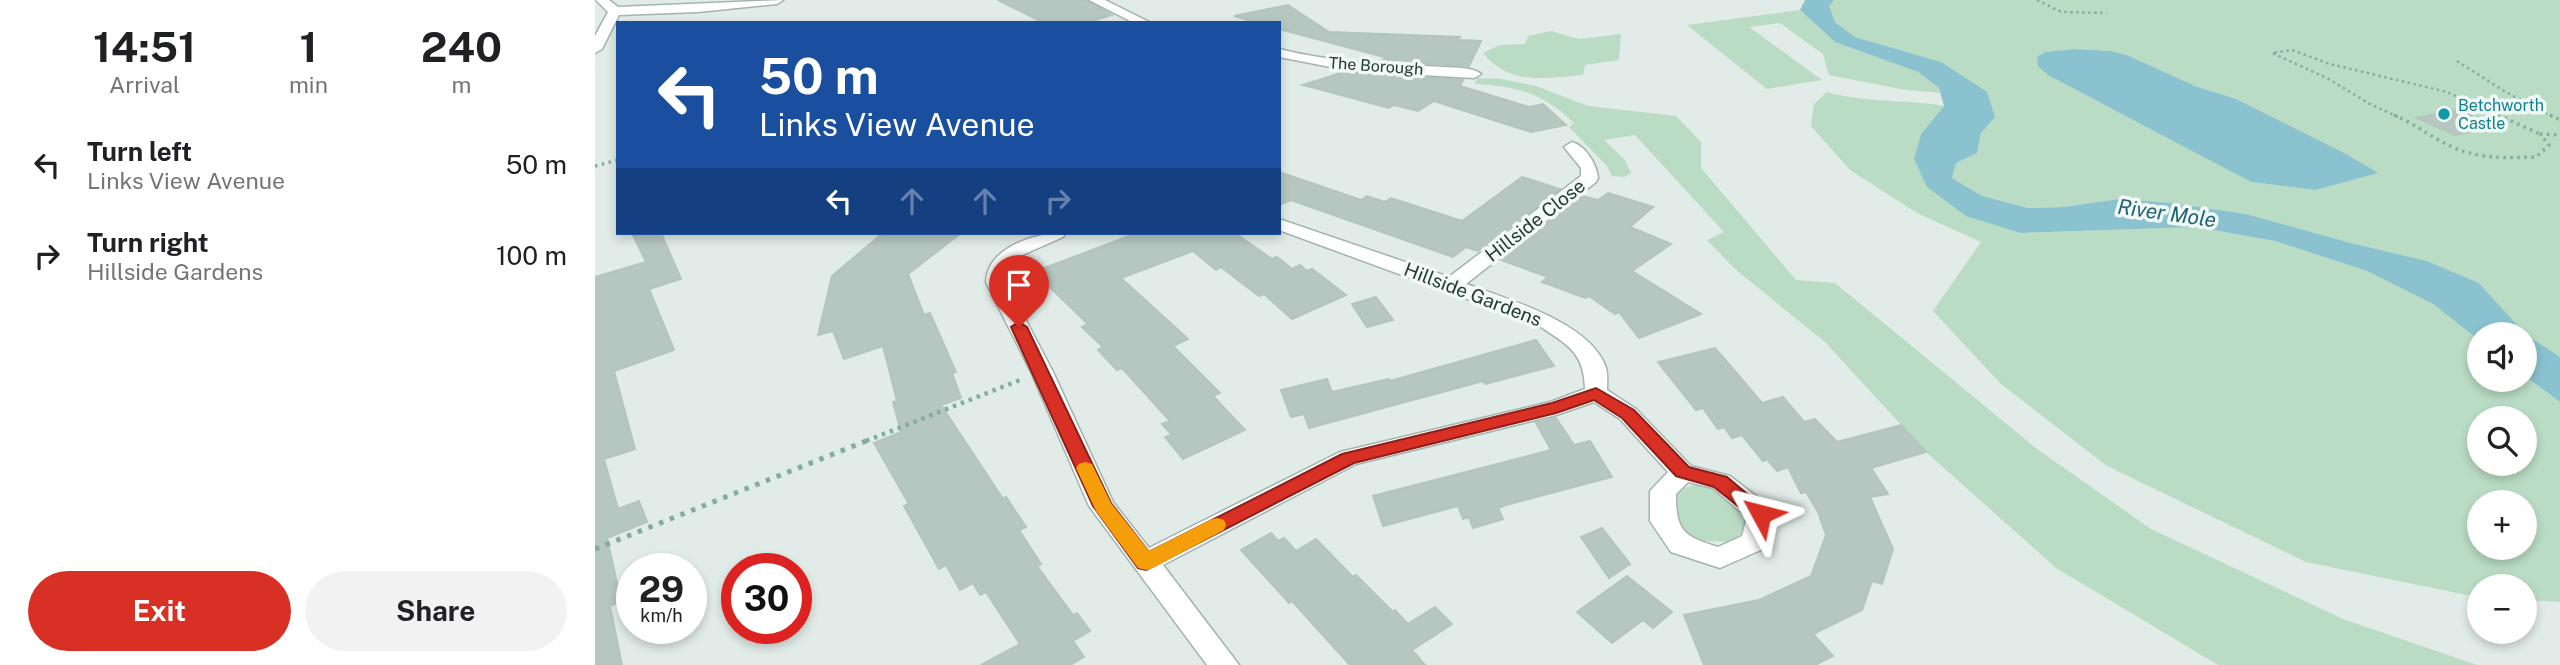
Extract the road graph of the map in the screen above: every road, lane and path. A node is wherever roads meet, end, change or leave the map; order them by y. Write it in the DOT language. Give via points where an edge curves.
graph roads {
  1 [pos="602,0"];
  2 [pos="777,0"];
  3 [pos="1095,0"];
  4 [pos="2037,0"];
  5 [pos="615,10"];
  6 [pos="2108,13"];
  7 [pos="1140,21"];
  8 [pos="595,49"];
  9 [pos="1281,54"];
  10 [pos="2457,61"];
  11 [pos="1474,74"];
  12 [pos="2560,120"];
  13 [pos="2540,134"];
  14 [pos="2560,135"];
  15 [pos="1572,147"];
  16 [pos="616,161"];
  17 [pos="595,166"];
  18 [pos="1281,225"];
  19 [pos="1051,235"];
  20 [pos="1452,285"];
  21 [pos="1042,372"];
  22 [pos="1596,393"];
  23 [pos="1683,472"];
  24 [pos="595,549"];
  25 [pos="1146,562"];
  26 [pos="1224,665"];
  1 -- 5 [label="street"];
  2 -- 5 [label="street"];
  3 -- 7 [label="street"];
  4 -- 6 [label="path" via="2061,12"];
  5 -- 8 [label="street"];
  9 -- 11 [label="street, The Borough" via="1353,66"];
  10 -- 12 [label="path"];
  13 -- 13 [label="path" via="2447,92 2330,64 2292,50 2272,54 2472,155 2536,157 2549,145"];
  13 -- 14 [label="path"];
  15 -- 20 [label="street, Hillside Close" via="1589,167 1590,178"];
  16 -- 17 [label="path"];
  18 -- 20 [label="street, Hillside Gardens"];
  19 -- 21 [label="street" via="1013,251 996,272 996,282"];
  20 -- 22 [label="street, Hillside Gardens" via="1545,321 1578,343 1595,368"];
  21 -- 24 [label="path"];
  21 -- 25 [label="street" via="1103,506"];
  22 -- 23 [label="street" via="1628,414"];
  22 -- 25 [label="street" via="1556,408 1349,458"];
  25 -- 26 [label="street"];
}
